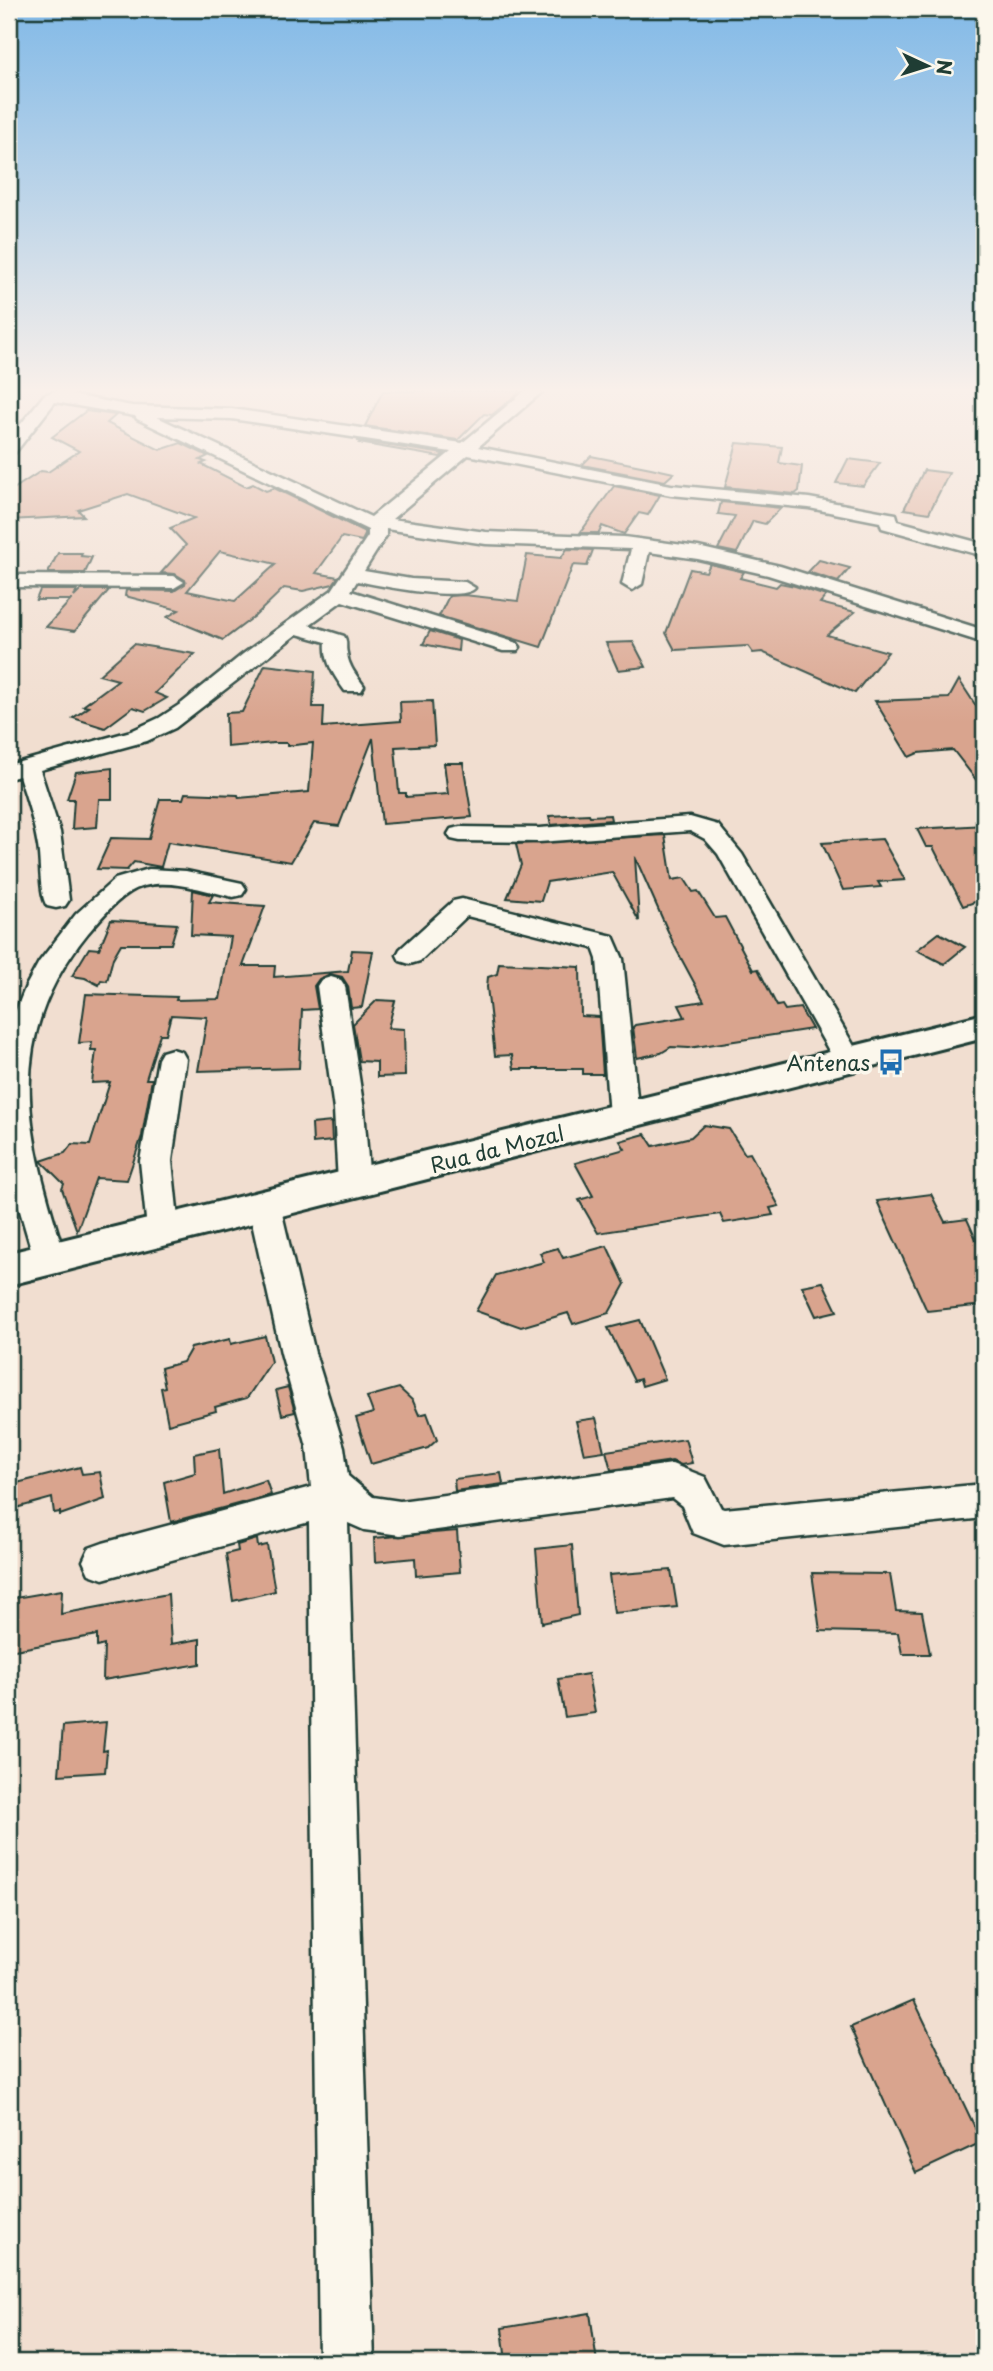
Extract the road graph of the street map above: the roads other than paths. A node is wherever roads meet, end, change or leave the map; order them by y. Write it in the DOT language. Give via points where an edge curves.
graph roads {
  1 [pos="328,502"];
  2 [pos="403,502"];
  3 [pos="796,502"];
  4 [pos="376,524"];
  5 [pos="641,545"];
  6 [pos="984,551"];
  7 [pos="353,575"];
  8 [pos="9,581"];
  9 [pos="174,582"];
  10 [pos="632,584"];
  11 [pos="465,588"];
  12 [pos="339,593"];
  13 [pos="294,627"];
  14 [pos="984,637"];
  15 [pos="510,648"];
  16 [pos="353,686"];
  17 [pos="18,769"];
  18 [pos="460,834"];
  19 [pos="233,889"];
  20 [pos="56,900"];
  21 [pos="410,955"];
  22 [pos="331,986"];
  23 [pos="984,1026"];
  24 [pos="847,1058"];
  25 [pos="172,1059"];
  26 [pos="624,1116"];
  27 [pos="354,1183"];
  28 [pos="264,1205"];
  29 [pos="163,1228"];
  30 [pos="50,1259"];
  31 [pos="9,1269"];
  32 [pos="330,1493"];
  33 [pos="984,1501"];
  34 [pos="103,1561"];
  35 [pos="347,2362"];
  1 -- 4 [label="street"];
  2 -- 4 [label="street"];
  3 -- 6 [label="street" via="890,519 888,524"];
  4 -- 5 [label="street" via="486,538"];
  4 -- 7 [label="street" via="377,536"];
  5 -- 10 [label="street"];
  5 -- 14 [label="street" via="773,570"];
  7 -- 11 [label="street"];
  7 -- 12 [label="street"];
  8 -- 9 [label="street"];
  12 -- 13 [label="street"];
  12 -- 15 [label="street"];
  13 -- 16 [label="street" via="337,640 337,658"];
  13 -- 17 [label="street" via="167,723 104,747"];
  17 -- 20 [label="street" via="46,819"];
  18 -- 24 [label="street" via="539,835 690,824 709,829 730,854"];
  19 -- 30 [label="street" via="166,877 126,883 92,911 34,996 15,1055 12,1089 22,1159"];
  21 -- 26 [label="street" via="462,907 604,942 610,959"];
  22 -- 27 [label="street"];
  23 -- 24 [label="main road, Rua da Mozal"];
  24 -- 26 [label="main road, Rua da Mozal"];
  25 -- 29 [label="street" via="156,1161"];
  26 -- 27 [label="main road, Rua da Mozal"];
  27 -- 28 [label="main road, Rua da Mozal"];
  28 -- 29 [label="main road, Rua da Mozal"];
  28 -- 32 [label="street" via="326,1451"];
  29 -- 30 [label="main road, Rua da Mozal"];
  30 -- 31 [label="main road, Rua da Mozal"];
  32 -- 33 [label="street" via="365,1513 400,1518 684,1481 707,1521 724,1528"];
  32 -- 34 [label="street"];
  32 -- 35 [label="street"];
}
